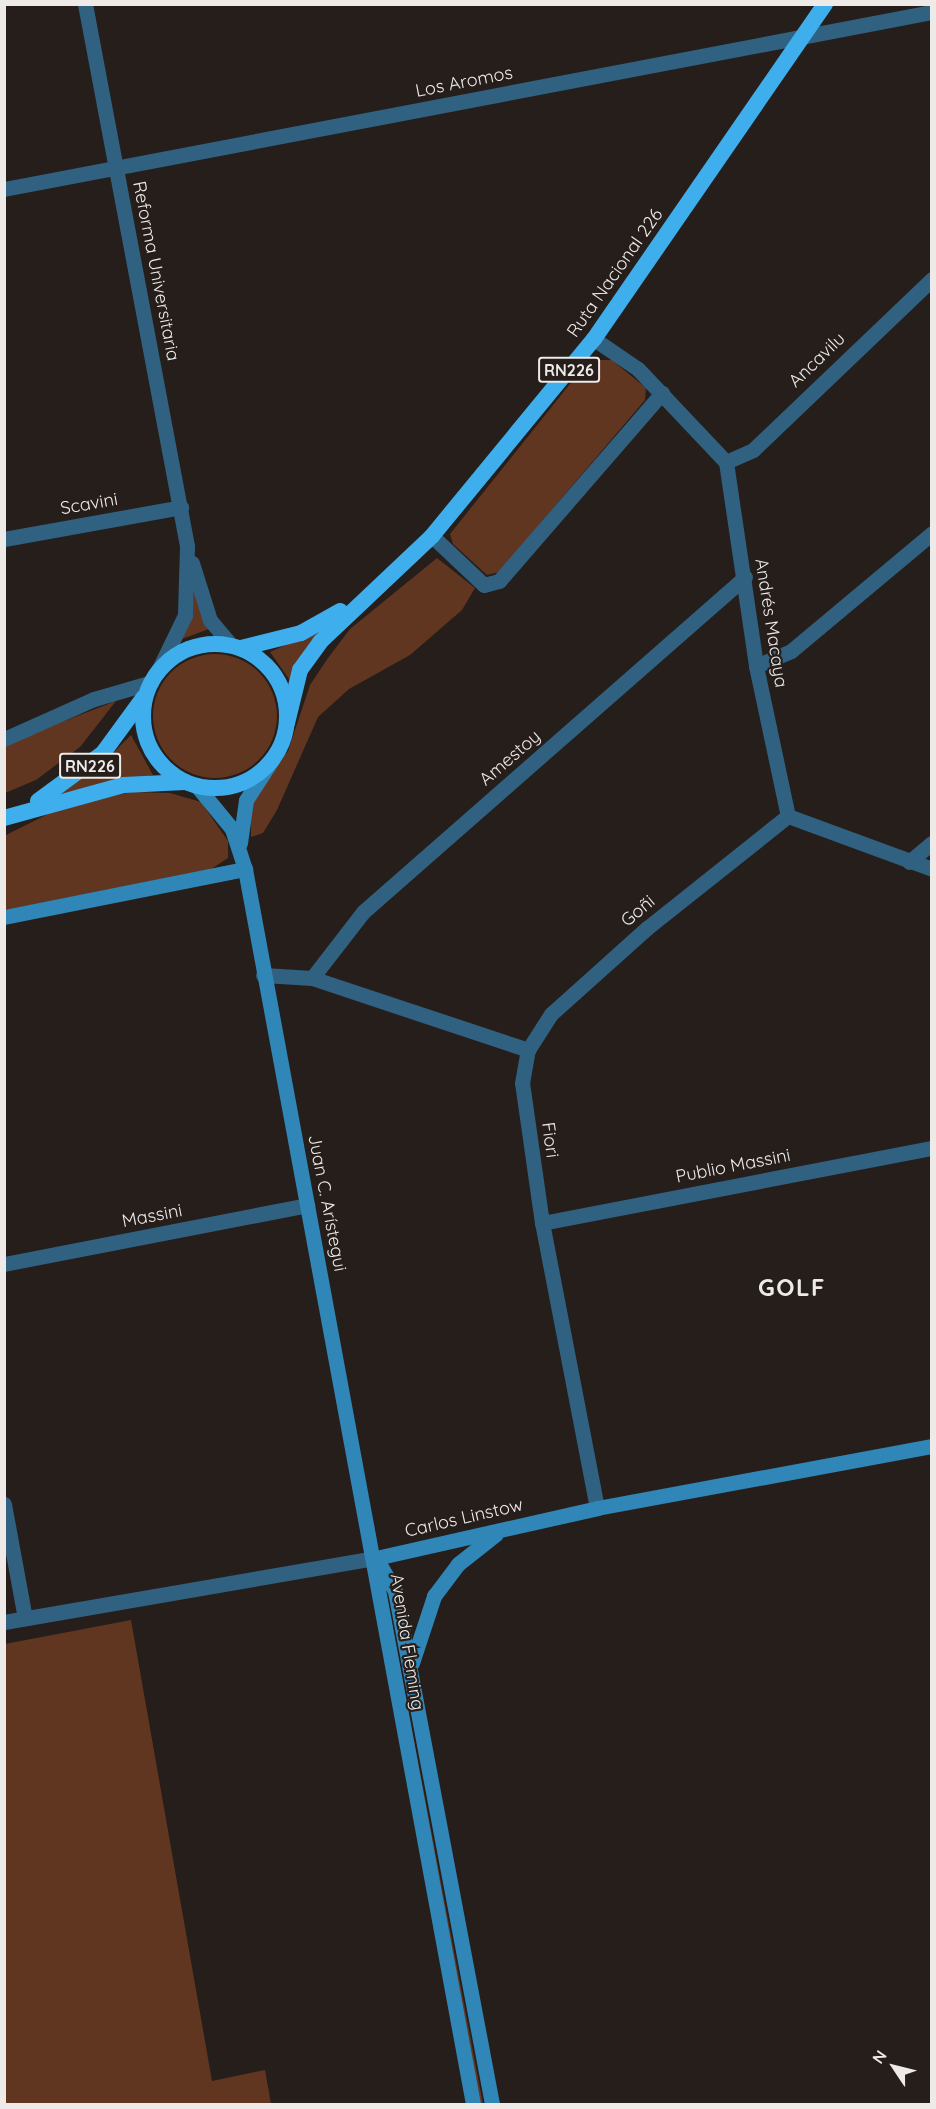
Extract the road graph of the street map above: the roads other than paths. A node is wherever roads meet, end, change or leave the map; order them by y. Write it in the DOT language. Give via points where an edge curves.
graph roads {
  1 [pos="85,4"];
  2 [pos="825,4"];
  3 [pos="932,12"];
  4 [pos="805,34"];
  5 [pos="117,170"];
  6 [pos="4,189"];
  7 [pos="932,279"];
  8 [pos="594,339"];
  9 [pos="662,393"];
  10 [pos="726,462"];
  11 [pos="181,507"];
  12 [pos="932,533"];
  13 [pos="432,536"];
  14 [pos="4,539"];
  15 [pos="187,546"];
  16 [pos="745,577"];
  17 [pos="363,597"];
  18 [pos="236,647"];
  19 [pos="756,666"];
  20 [pos="152,682"];
  21 [pos="286,723"];
  22 [pos="4,739"];
  23 [pos="272,760"];
  24 [pos="193,784"];
  25 [pos="788,816"];
  26 [pos="8,817"];
  27 [pos="932,843"];
  28 [pos="243,862"];
  29 [pos="909,862"];
  30 [pos="932,869"];
  31 [pos="4,918"];
  32 [pos="263,975"];
  33 [pos="312,978"];
  34 [pos="528,1050"];
  35 [pos="932,1148"];
  36 [pos="307,1205"];
  37 [pos="542,1223"];
  38 [pos="4,1264"];
  39 [pos="932,1446"];
  40 [pos="4,1504"];
  41 [pos="597,1508"];
  42 [pos="504,1529"];
  43 [pos="376,1558"];
  44 [pos="25,1618"];
  45 [pos="4,1622"];
  46 [pos="411,1681"];
  47 [pos="473,2104"];
  48 [pos="492,2104"];
  1 -- 5 [label="street, Reforma Universitaria"];
  2 -- 4 [label="highway, Ruta Nacional 226 / RN226"];
  3 -- 4 [label="street, Los Aromos"];
  4 -- 5 [label="street, Los Aromos"];
  4 -- 8 [label="highway, Ruta Nacional 226 / RN226"];
  5 -- 6 [label="street, Los Aromos"];
  5 -- 11 [label="street, Reforma Universitaria"];
  7 -- 10 [label="street, Ancavilu" via="753,450"];
  8 -- 9 [label="street"];
  8 -- 13 [label="highway, Ruta Nacional 226 / RN226"];
  9 -- 10 [label="street"];
  9 -- 13 [label="street" via="499,581 484,585"];
  10 -- 16 [label="street, Andrés Macaya"];
  11 -- 14 [label="street, Scavini"];
  11 -- 15 [label="street, Reforma Universitaria"];
  12 -- 19 [label="street" via="791,651"];
  13 -- 17 [label="highway, Ruta Nacional 226 / RN226"];
  15 -- 18 [label="street, Reforma Universitaria" via="210,620"];
  15 -- 20 [label="street, Reforma Universitaria" via="185,615"];
  16 -- 19 [label="street, Andrés Macaya"];
  16 -- 33 [label="street, Amestoy" via="363,912"];
  17 -- 18 [label="highway, Ruta Nacional 226 / RN226" via="301,633"];
  17 -- 21 [label="highway, Ruta Nacional 226 / RN226" via="300,670"];
  18 -- 20 [label="highway, Ruta Nacional 226 / RN226" via="190,648"];
  18 -- 21 [label="highway, Ruta Nacional 226 / RN226" via="257,657 281,686"];
  19 -- 25 [label="street, Andrés Macaya"];
  20 -- 22 [label="street" via="94,699"];
  20 -- 24 [label="highway" via="144,728 150,746 159,762"];
  20 -- 26 [label="highway, Ruta Nacional 226 / RN226" via="91,765"];
  21 -- 23 [label="highway, Ruta Nacional 226 / RN226"];
  23 -- 24 [label="highway, Ruta Nacional 226 / RN226" via="239,783"];
  23 -- 28 [label="main road, Juan C. Arístegui" via="246,800"];
  24 -- 26 [label="highway, Ruta Nacional 226 / RN226" via="124,785"];
  24 -- 28 [label="main road, Juan C. Arístegui" via="227,821"];
  25 -- 29 [label="street"];
  25 -- 34 [label="street, Goñi" via="551,1014"];
  27 -- 29 [label="street"];
  28 -- 31 [label="main road"];
  28 -- 32 [label="main road, Juan C. Arístegui"];
  29 -- 30 [label="street"];
  32 -- 33 [label="street"];
  32 -- 36 [label="main road, Juan C. Arístegui"];
  33 -- 34 [label="street"];
  34 -- 37 [label="street, Fiori" via="522,1083"];
  35 -- 37 [label="street, Publio Massini"];
  36 -- 38 [label="street, Massini"];
  36 -- 43 [label="main road, Juan C. Arístegui"];
  37 -- 41 [label="street, Fiori"];
  39 -- 41 [label="main road, Carlos Linstow"];
  40 -- 44 [label="street"];
  41 -- 42 [label="main road, Carlos Linstow"];
  42 -- 43 [label="main road, Carlos Linstow"];
  42 -- 46 [label="main road" via="458,1564 434,1596 417,1639"];
  43 -- 44 [label="street, Carlos Linstow"];
  43 -- 46 [label="main road, Avenida Fleming" via="395,1591"];
  43 -- 47 [label="main road, Avenida Fleming" via="375,1589"];
  44 -- 45 [label="street, Carlos Linstow"];
  46 -- 48 [label="main road, Avenida Fleming"];
}
